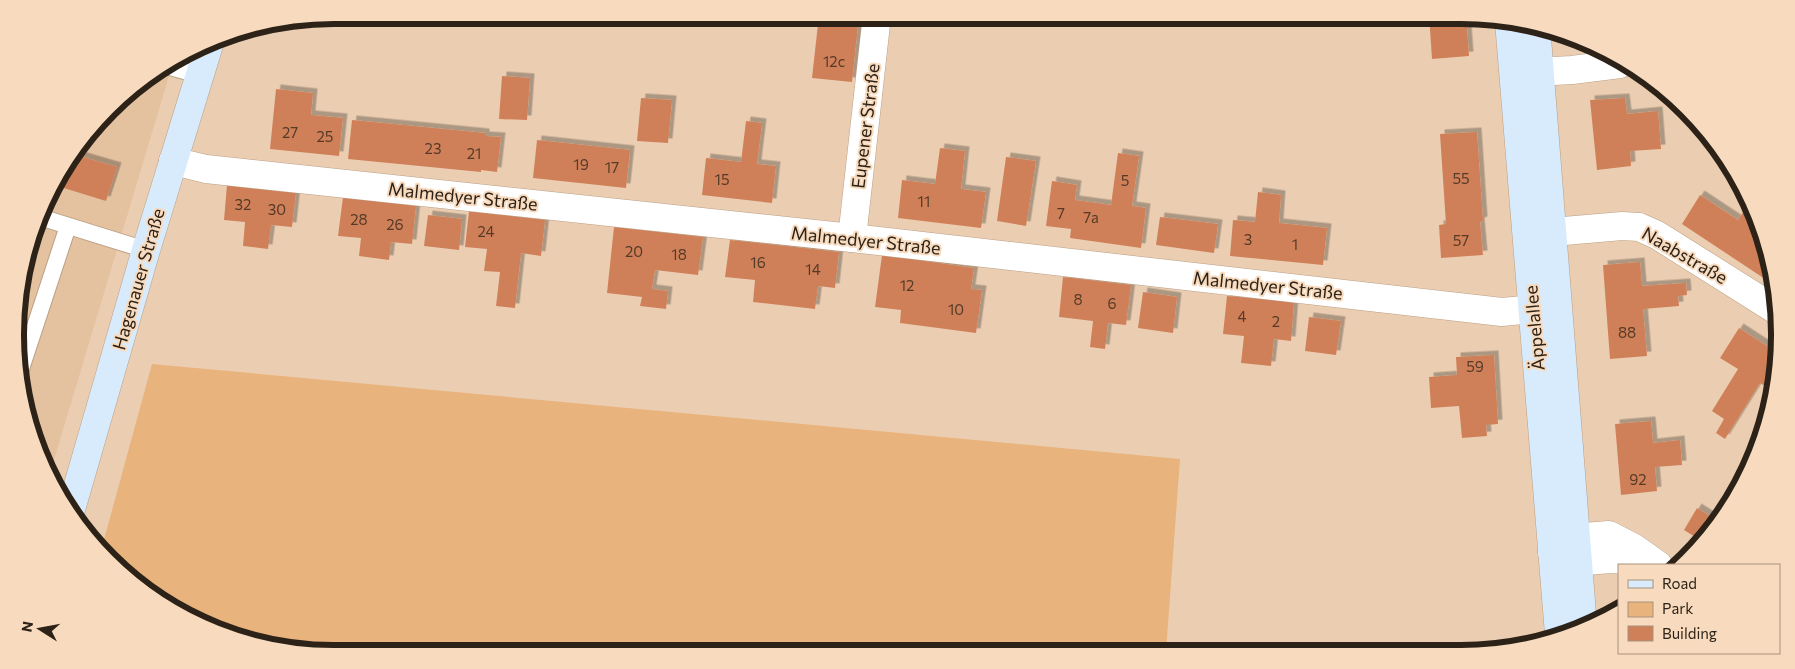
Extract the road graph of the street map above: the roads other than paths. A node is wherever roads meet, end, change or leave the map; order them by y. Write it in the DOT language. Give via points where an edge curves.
graph roads {
  1 [pos="876,24"];
  2 [pos="1510,28"];
  3 [pos="1537,33"];
  4 [pos="207,51"];
  5 [pos="1615,64"];
  6 [pos="174,68"];
  7 [pos="1540,72"];
  8 [pos="1513,74"];
  9 [pos="199,75"];
  10 [pos="173,161"];
  11 [pos="46,219"];
  12 [pos="68,226"];
  13 [pos="1539,233"];
  14 [pos="852,238"];
  15 [pos="146,250"];
  16 [pos="1770,306"];
  17 [pos="1545,308"];
  18 [pos="24,359"];
  19 [pos="73,502"];
  20 [pos="1577,549"];
  21 [pos="1552,552"];
  22 [pos="1654,563"];
  23 [pos="1582,620"];
  24 [pos="1558,630"];
  1 -- 14 [label="street, Eupener Straße"];
  2 -- 8 [label="main road, Äppelallee"];
  3 -- 7 [label="main road, Äppelallee"];
  4 -- 9 [label="main road, Hagenauer Straße"];
  5 -- 7 [label="street"];
  6 -- 9 [label="lane"];
  7 -- 8 [label="street"];
  7 -- 13 [label="main road, Äppelallee"];
  8 -- 13 [label="main road, Äppelallee"];
  9 -- 10 [label="main road, Hagenauer Straße"];
  10 -- 14 [label="street, Malmedyer Straße" via="206,169"];
  10 -- 15 [label="main road, Hagenauer Straße"];
  11 -- 12 [label="lane"];
  12 -- 15 [label="lane"];
  12 -- 18 [label="lane"];
  13 -- 16 [label="street, Naabstraße" via="1639,227"];
  13 -- 17 [label="main road, Äppelallee"];
  14 -- 17 [label="street, Malmedyer Straße" via="1502,312"];
  15 -- 19 [label="main road, Hagenauer Straße"];
  17 -- 20 [label="main road, Äppelallee"];
  17 -- 21 [label="main road, Äppelallee"];
  20 -- 21 [label="street" via="1562,559"];
  20 -- 22 [label="street" via="1610,559"];
  20 -- 23 [label="main road, Äppelallee"];
  21 -- 24 [label="main road, Äppelallee"];
}
